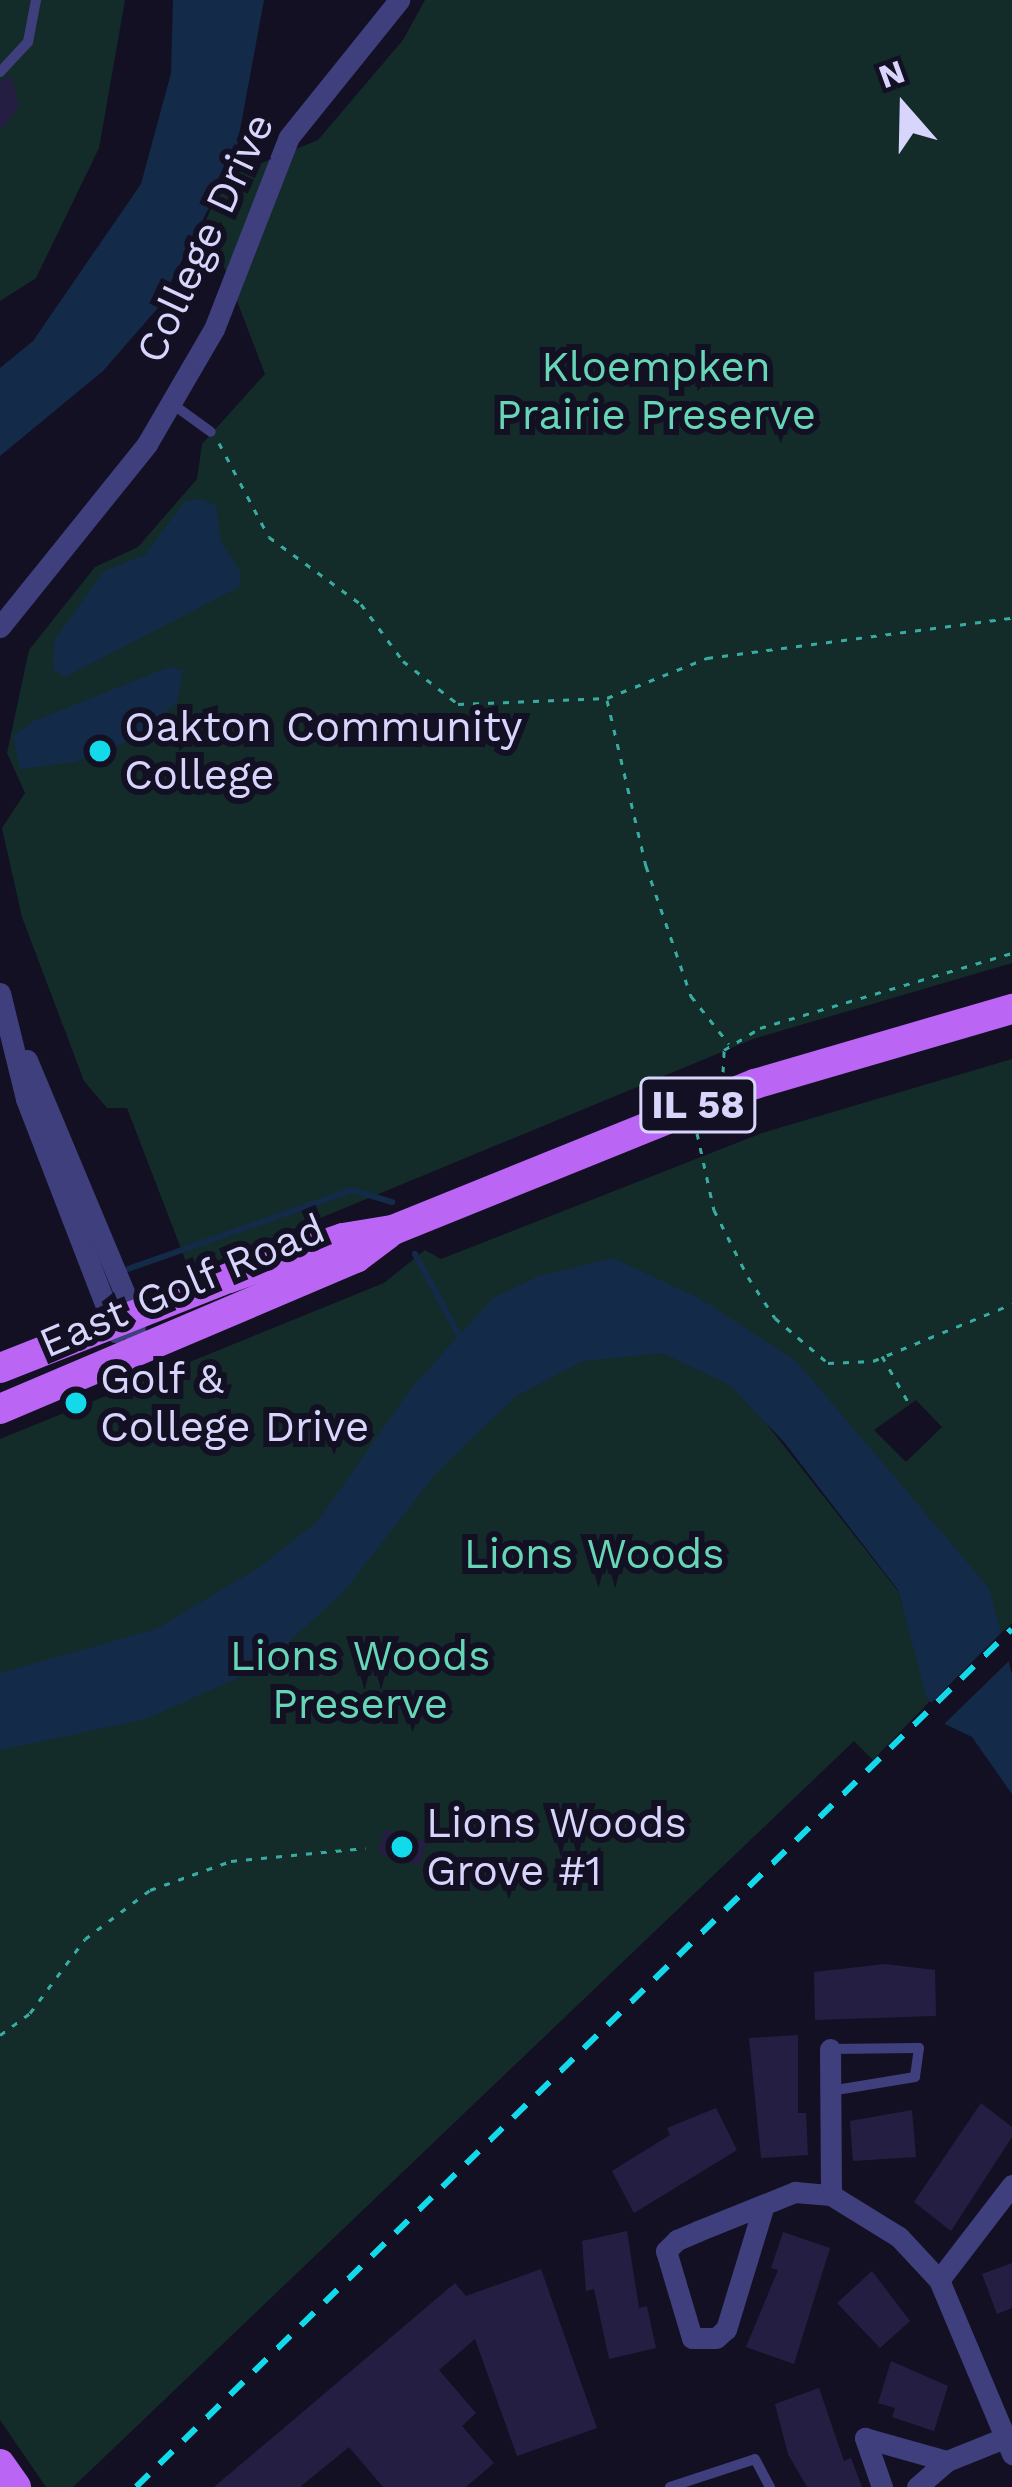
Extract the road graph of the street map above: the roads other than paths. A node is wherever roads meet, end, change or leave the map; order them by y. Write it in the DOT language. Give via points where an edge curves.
graph roads {
  1 [pos="36,0"];
  2 [pos="399,0"];
  3 [pos="0,72"];
  4 [pos="171,403"];
  5 [pos="211,432"];
  6 [pos="0,627"];
  7 [pos="0,993"];
  8 [pos="1012,1009"];
  9 [pos="6,1030"];
  10 [pos="393,1230"];
  11 [pos="122,1320"];
  12 [pos="136,1353"];
  13 [pos="0,1368"];
  14 [pos="0,1409"];
  15 [pos="830,2048"];
  16 [pos="830,2091"];
  17 [pos="1012,2185"];
  18 [pos="831,2195"];
  19 [pos="764,2205"];
  20 [pos="939,2280"];
  21 [pos="1008,2446"];
  22 [pos="947,2461"];
  23 [pos="0,2464"];
  24 [pos="16,2487"];
  25 [pos="670,2487"];
  26 [pos="770,2487"];
  27 [pos="882,2487"];
  28 [pos="917,2487"];
  1 -- 3 [label="lane" via="28,42"];
  2 -- 4 [label="street, College Drive" via="289,137 214,329"];
  4 -- 5 [label="lane"];
  4 -- 6 [label="street, College Drive"];
  7 -- 9 [label="street"];
  8 -- 10 [label="main road, East Golf Road / IL 58" via="839,1054"];
  9 -- 11 [label="street"];
  10 -- 11 [label="main road, East Golf Road / IL 58" via="343,1238"];
  10 -- 12 [label="main road, East Golf Road / IL 58" via="356,1258"];
  11 -- 12 [label="street"];
  11 -- 13 [label="main road, East Golf Road / IL 58"];
  12 -- 14 [label="main road, East Golf Road / IL 58"];
  15 -- 16 [label="street"];
  15 -- 16 [label="lane" via="920,2048 915,2077"];
  16 -- 18 [label="street"];
  17 -- 20 [label="street"];
  18 -- 19 [label="street" via="795,2192"];
  18 -- 20 [label="street" via="899,2236"];
  19 -- 19 [label="street" via="726,2329 716,2338 692,2338 667,2251"];
  20 -- 21 [label="street"];
  21 -- 22 [label="street"];
  22 -- 27 [label="street" via="866,2438"];
  22 -- 28 [label="street"];
  23 -- 24 [label="main road"];
  25 -- 26 [label="lane" via="755,2459"];
}
